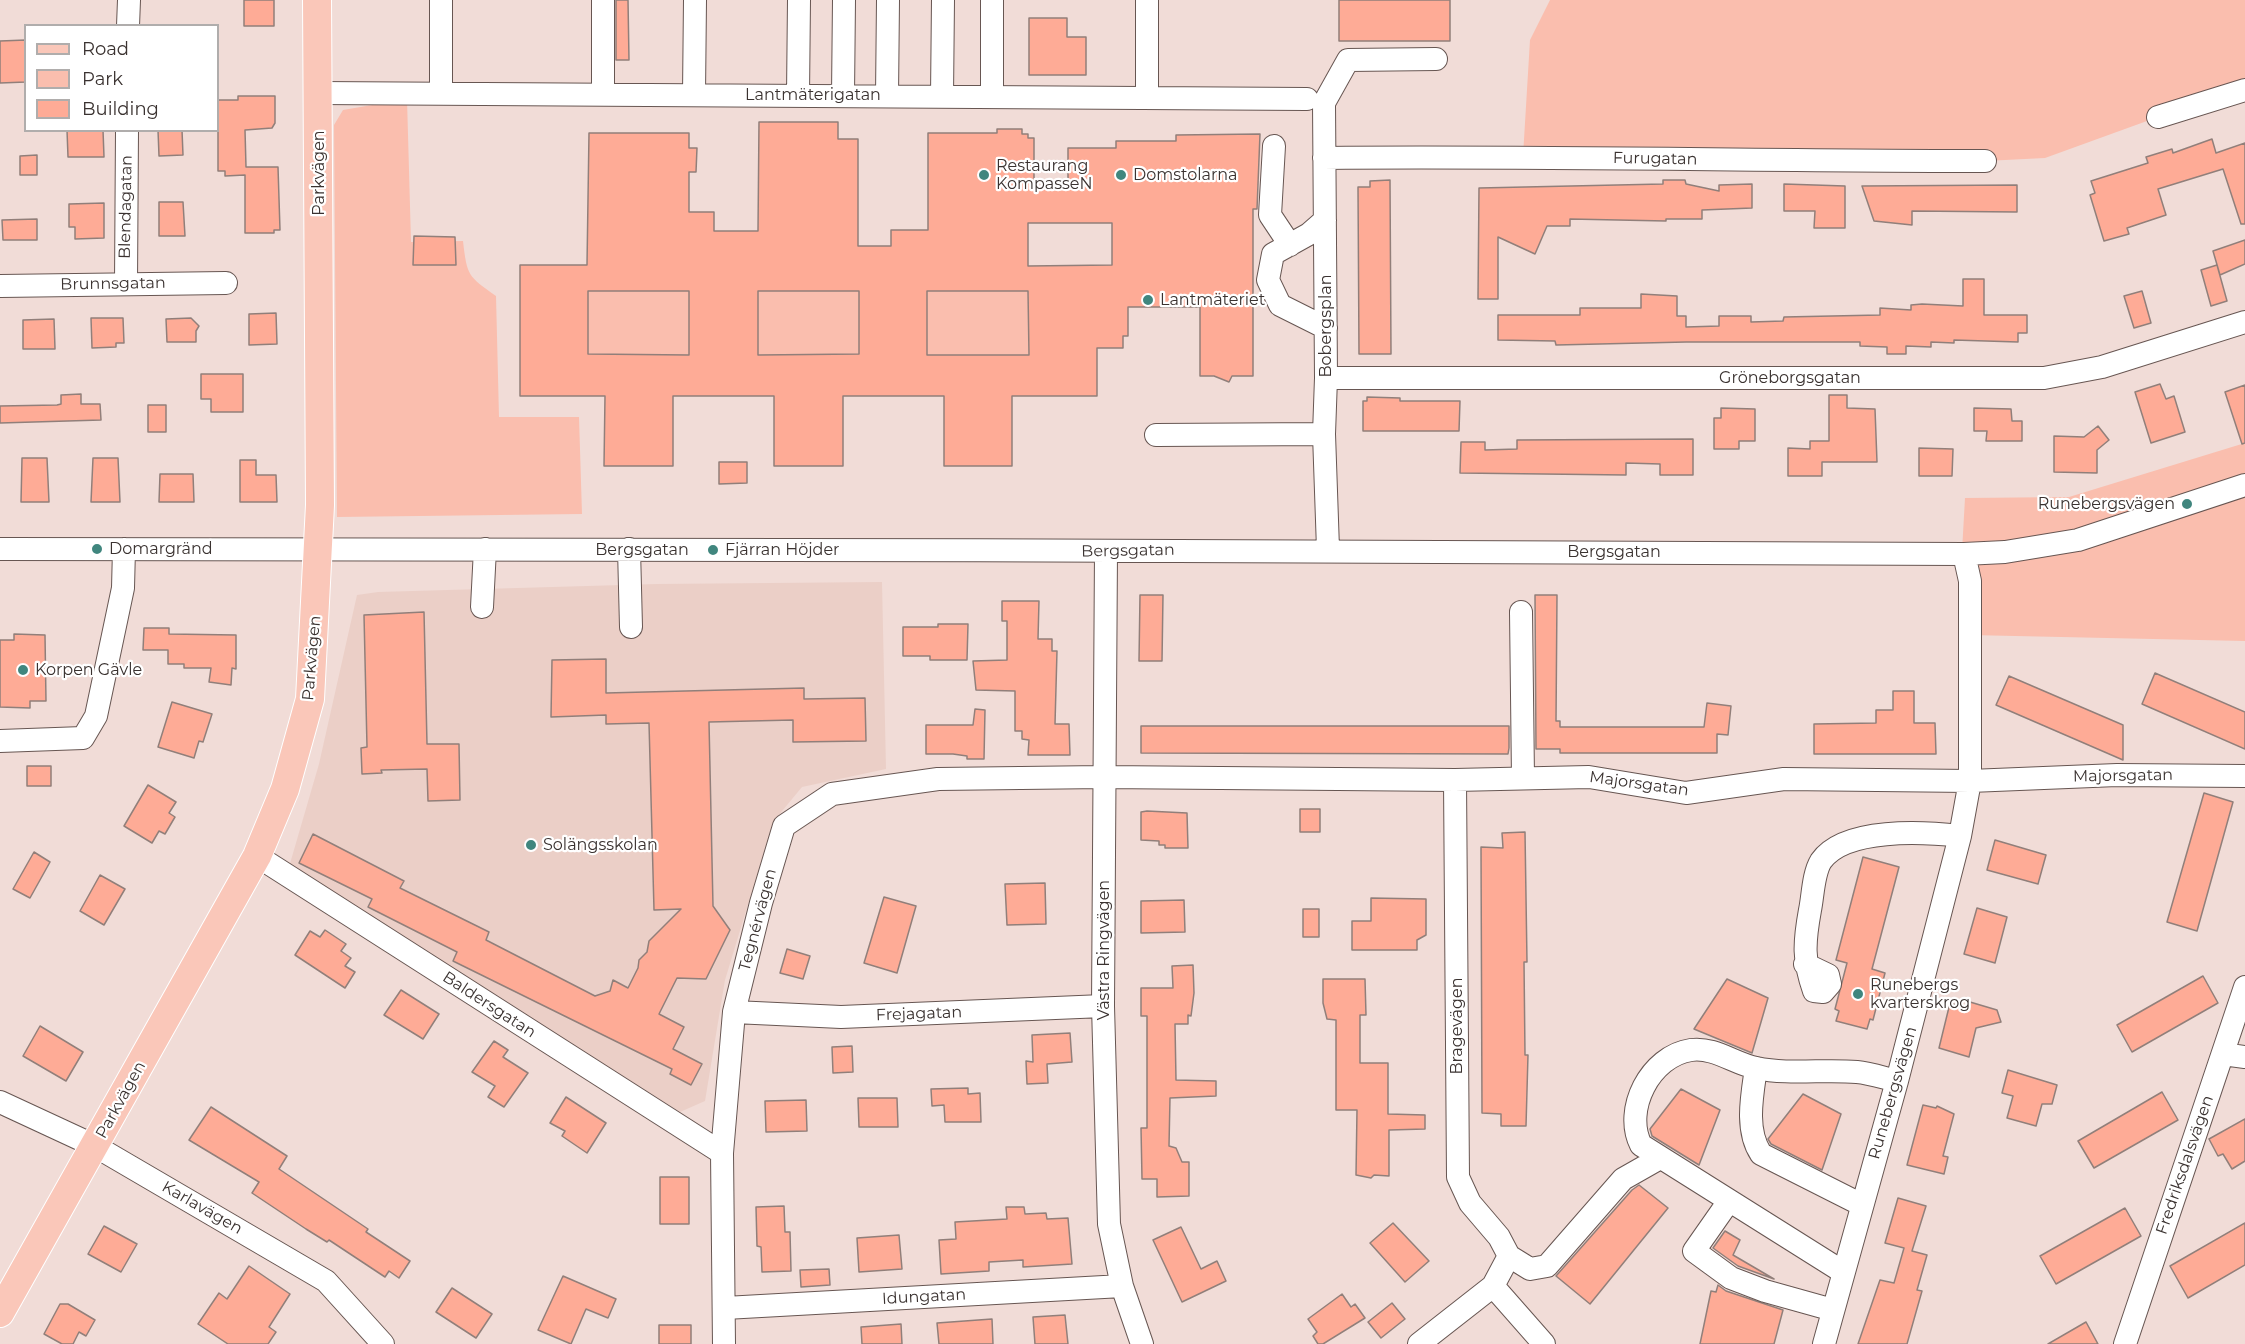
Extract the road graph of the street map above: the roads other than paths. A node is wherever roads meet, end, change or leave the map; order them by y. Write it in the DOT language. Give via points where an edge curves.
graph roads {
  1 [pos="129,0"];
  2 [pos="317,0"];
  3 [pos="441,0"];
  4 [pos="603,0"];
  5 [pos="695,0"];
  6 [pos="800,0"];
  7 [pos="844,0"];
  8 [pos="888,0"];
  9 [pos="943,0"];
  10 [pos="992,0"];
  11 [pos="1148,0"];
  12 [pos="128,24"];
  13 [pos="1436,59"];
  14 [pos="2245,90"];
  15 [pos="441,92"];
  16 [pos="318,93"];
  17 [pos="603,94"];
  18 [pos="694,94"];
  19 [pos="798,95"];
  20 [pos="843,95"];
  21 [pos="887,96"];
  22 [pos="942,96"];
  23 [pos="992,97"];
  24 [pos="1147,98"];
  25 [pos="1315,101"];
  26 [pos="2158,117"];
  27 [pos="127,132"];
  28 [pos="1274,146"];
  29 [pos="1324,158"];
  30 [pos="1985,161"];
  31 [pos="1325,220"];
  32 [pos="1290,244"];
  33 [pos="126,283"];
  34 [pos="226,283"];
  35 [pos="0,286"];
  36 [pos="2245,322"];
  37 [pos="1326,328"];
  38 [pos="1326,378"];
  39 [pos="1324,434"];
  40 [pos="1156,435"];
  41 [pos="2245,485"];
  42 [pos="318,548"];
  43 [pos="0,549"];
  44 [pos="124,549"];
  45 [pos="485,549"];
  46 [pos="629,549"];
  47 [pos="1328,549"];
  48 [pos="1106,552"];
  49 [pos="1964,554"];
  50 [pos="482,607"];
  51 [pos="1521,612"];
  52 [pos="631,627"];
  53 [pos="0,741"];
  54 [pos="2245,776"];
  55 [pos="1103,777"];
  56 [pos="1523,778"];
  57 [pos="1455,780"];
  58 [pos="1970,781"];
  59 [pos="1960,836"];
  60 [pos="256,856"];
  61 [pos="1805,964"];
  62 [pos="2245,987"];
  63 [pos="1103,1006"];
  64 [pos="734,1012"];
  65 [pos="2234,1055"];
  66 [pos="1756,1068"];
  67 [pos="1897,1081"];
  68 [pos="0,1102"];
  69 [pos="95,1146"];
  70 [pos="722,1153"];
  71 [pos="1660,1158"];
  72 [pos="1729,1201"];
  73 [pos="1862,1205"];
  74 [pos="1509,1256"];
  75 [pos="1844,1272"];
  76 [pos="1122,1286"];
  77 [pos="1493,1286"];
  78 [pos="725,1308"];
  79 [pos="1833,1310"];
  80 [pos="0,1312"];
  81 [pos="383,1344"];
  82 [pos="724,1344"];
  83 [pos="1142,1344"];
  84 [pos="1419,1344"];
  85 [pos="1544,1344"];
  86 [pos="1824,1344"];
  87 [pos="2125,1344"];
  1 -- 12 [label="street"];
  2 -- 16 [label="main road, Parkvägen"];
  3 -- 15 [label="street"];
  4 -- 17 [label="street"];
  5 -- 18 [label="street"];
  6 -- 19 [label="street"];
  7 -- 20 [label="street"];
  8 -- 21 [label="street"];
  9 -- 22 [label="street"];
  10 -- 23 [label="street"];
  11 -- 24 [label="street"];
  13 -- 25 [label="street" via="1348,60"];
  14 -- 26 [label="street"];
  15 -- 16 [label="street, Lantmäterigatan"];
  15 -- 17 [label="street, Lantmäterigatan"];
  16 -- 42 [label="main road, Parkvägen"];
  17 -- 18 [label="street, Lantmäterigatan"];
  18 -- 19 [label="street, Lantmäterigatan"];
  19 -- 20 [label="street, Lantmäterigatan"];
  20 -- 21 [label="street, Lantmäterigatan"];
  21 -- 22 [label="street, Lantmäterigatan"];
  22 -- 23 [label="street, Lantmäterigatan"];
  23 -- 24 [label="street, Lantmäterigatan"];
  24 -- 25 [label="street, Lantmäterigatan"];
  25 -- 29 [label="street, Bobergsplan"];
  27 -- 33 [label="street, Blendagatan"];
  28 -- 32 [label="street" via="1270,214"];
  29 -- 30 [label="street, Furugatan"];
  29 -- 31 [label="street, Bobergsplan"];
  31 -- 32 [label="street"];
  31 -- 37 [label="street, Bobergsplan"];
  32 -- 37 [label="street" via="1273,254 1268,279 1280,305"];
  33 -- 34 [label="street, Brunnsgatan"];
  33 -- 35 [label="street, Brunnsgatan"];
  36 -- 38 [label="street, Gröneborgsgatan" via="2102,367 2044,378"];
  37 -- 38 [label="street, Bobergsplan"];
  38 -- 39 [label="street, Bobergsplan"];
  39 -- 40 [label="street"];
  39 -- 47 [label="street, Bobergsplan"];
  41 -- 49 [label="street, Bergsgatan" via="2078,540 2005,552"];
  42 -- 44 [label="street, Bergsgatan"];
  42 -- 45 [label="street, Bergsgatan"];
  42 -- 60 [label="main road, Parkvägen" via="310,699 285,789"];
  43 -- 44 [label="street, Bergsgatan"];
  44 -- 53 [label="street" via="123,588 96,716 83,738"];
  45 -- 46 [label="street, Bergsgatan"];
  45 -- 50 [label="street"];
  46 -- 48 [label="street, Bergsgatan"];
  46 -- 52 [label="street"];
  47 -- 48 [label="street, Bergsgatan"];
  47 -- 49 [label="street, Bergsgatan"];
  48 -- 55 [label="street, Västra Ringvägen"];
  49 -- 58 [label="street, Runebergsvägen" via="1970,581"];
  51 -- 56 [label="street"];
  54 -- 58 [label="street, Majorsgatan" via="2117,775"];
  55 -- 57 [label="street, Majorsgatan"];
  55 -- 63 [label="street, Västra Ringvägen"];
  55 -- 64 [label="street, Tegnérvägen" via="939,779 832,794 784,826"];
  56 -- 57 [label="street, Majorsgatan"];
  56 -- 58 [label="street, Majorsgatan" via="1589,777 1686,793 1784,779"];
  57 -- 74 [label="street, Bragevägen" via="1458,1178 1470,1203 1499,1237"];
  58 -- 59 [label="street, Runebergsvägen"];
  59 -- 61 [label="street" via="1911,831 1837,847 1821,862 1807,930"];
  59 -- 67 [label="street, Runebergsvägen"];
  60 -- 69 [label="main road, Parkvägen"];
  60 -- 70 [label="street, Baldersgatan"];
  62 -- 65 [label="street, Fredriksdalsvägen"];
  63 -- 64 [label="street, Frejagatan" via="841,1017"];
  63 -- 76 [label="street, Västra Ringvägen" via="1109,1224"];
  64 -- 70 [label="street, Tegnérvägen"];
  65 -- 87 [label="street, Fredriksdalsvägen"];
  66 -- 67 [label="street" via="1859,1072"];
  66 -- 71 [label="street" via="1708,1049 1672,1056 1656,1070 1634,1110 1634,1132 1641,1145"];
  66 -- 73 [label="street" via="1752,1141 1761,1154"];
  67 -- 73 [label="street, Runebergsvägen"];
  68 -- 69 [label="street, Karlavägen"];
  69 -- 80 [label="main road, Parkvägen"];
  69 -- 81 [label="street, Karlavägen" via="326,1281"];
  70 -- 78 [label="street, Tegnérvägen"];
  71 -- 72 [label="street"];
  71 -- 74 [label="street" via="1623,1179 1547,1266 1530,1269"];
  72 -- 75 [label="street"];
  72 -- 79 [label="street" via="1694,1251 1731,1278"];
  73 -- 75 [label="street, Runebergsvägen"];
  74 -- 77 [label="street"];
  75 -- 79 [label="street, Runebergsvägen"];
  76 -- 78 [label="street, Idungatan"];
  76 -- 83 [label="street, Västra Ringvägen"];
  77 -- 84 [label="street"];
  77 -- 85 [label="street"];
  78 -- 82 [label="street, Tegnérvägen"];
  79 -- 86 [label="street, Runebergsvägen"];
}
